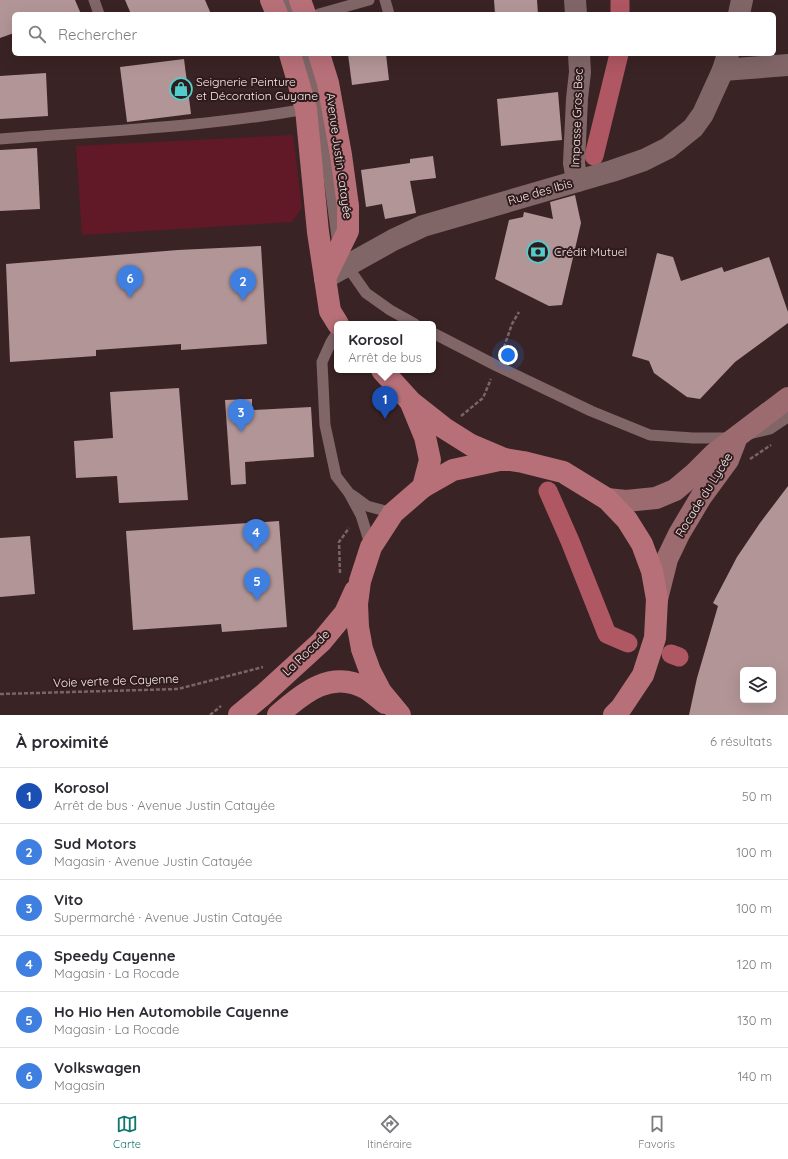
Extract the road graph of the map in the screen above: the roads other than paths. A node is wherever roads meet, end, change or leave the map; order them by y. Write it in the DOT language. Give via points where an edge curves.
graph roads {
  1 [pos="94,0"];
  2 [pos="271,0"];
  3 [pos="286,0"];
  4 [pos="300,0"];
  5 [pos="369,0"];
  6 [pos="386,0"];
  7 [pos="574,0"];
  8 [pos="742,0"];
  9 [pos="98,12"];
  10 [pos="276,12"];
  11 [pos="290,12"];
  12 [pos="304,12"];
  13 [pos="326,12"];
  14 [pos="389,12"];
  15 [pos="576,12"];
  16 [pos="739,12"];
  17 [pos="291,56"];
  18 [pos="305,56"];
  19 [pos="320,56"];
  20 [pos="579,56"];
  21 [pos="726,62"];
  22 [pos="788,65"];
  23 [pos="306,109"];
  24 [pos="0,139"];
  25 [pos="577,181"];
  26 [pos="342,258"];
  27 [pos="325,278"];
  28 [pos="336,321"];
  29 [pos="410,321"];
  30 [pos="436,335"];
  31 [pos="334,338"];
  32 [pos="385,373"];
  33 [pos="788,398"];
  34 [pos="411,402"];
  35 [pos="788,417"];
  36 [pos="737,438"];
  37 [pos="504,459"];
  38 [pos="423,488"];
  39 [pos="349,493"];
  40 [pos="607,499"];
  41 [pos="393,514"];
  42 [pos="371,547"];
  43 [pos="350,580"];
  44 [pos="657,599"];
  45 [pos="398,712"];
  46 [pos="239,715"];
  47 [pos="278,715"];
  48 [pos="614,715"];
  1 -- 9 [label="lane"];
  2 -- 10 [label="main road"];
  3 -- 11 [label="lane"];
  4 -- 12 [label="main road"];
  5 -- 13 [label="lane"];
  6 -- 14 [label="lane"];
  7 -- 15 [label="street"];
  8 -- 16 [label="street"];
  17 -- 23 [label="main road"];
  18 -- 26 [label="lane" via="318,102"];
  19 -- 26 [label="main road, Avenue Justin Catayée" via="328,83 348,206 348,231"];
  20 -- 25 [label="street, Impasse Gros Bec" via="574,162"];
  21 -- 22 [label="street"];
  21 -- 25 [label="street, Rue des Ibis" via="703,114 693,128 668,148 644,160"];
  23 -- 24 [label="lane" via="237,120"];
  23 -- 27 [label="main road"];
  25 -- 26 [label="street, Rue des Ibis" via="423,226"];
  26 -- 27 [label="main road, Avenue Justin Catayée"];
  26 -- 29 [label="lane" via="366,293"];
  27 -- 28 [label="main road" via="330,311"];
  30 -- 36 [label="lane" via="591,411 650,435"];
  31 -- 39 [label="lane" via="322,362 325,425 336,476"];
  32 -- 34 [label="main road"];
  33 -- 36 [label="main road, Rocade du Lycée"];
  34 -- 37 [label="main road" via="471,445"];
  34 -- 38 [label="main road" via="425,437 430,460"];
  35 -- 36 [label="lane" via="770,429"];
  36 -- 40 [label="main road, Rocade du Lycée" via="714,454 674,490 656,498 626,501"];
  36 -- 44 [label="main road, Rocade du Lycée" via="728,460 701,497 679,534 667,559"];
  37 -- 38 [label="main road" via="453,470"];
  37 -- 40 [label="main road" via="563,472"];
  38 -- 41 [label="main road"];
  39 -- 41 [label="lane" via="367,506"];
  39 -- 42 [label="lane" via="362,515"];
  40 -- 44 [label="main road" via="627,520 642,544 652,571"];
  41 -- 42 [label="main road"];
  42 -- 43 [label="main road"];
  43 -- 45 [label="main road" via="357,604 362,649 381,692"];
  43 -- 46 [label="main road, La Rocade" via="345,613 321,642"];
  44 -- 48 [label="main road" via="655,638 643,675"];
  45 -- 47 [label="main road" via="367,689 356,684 333,682 310,689"];
}
